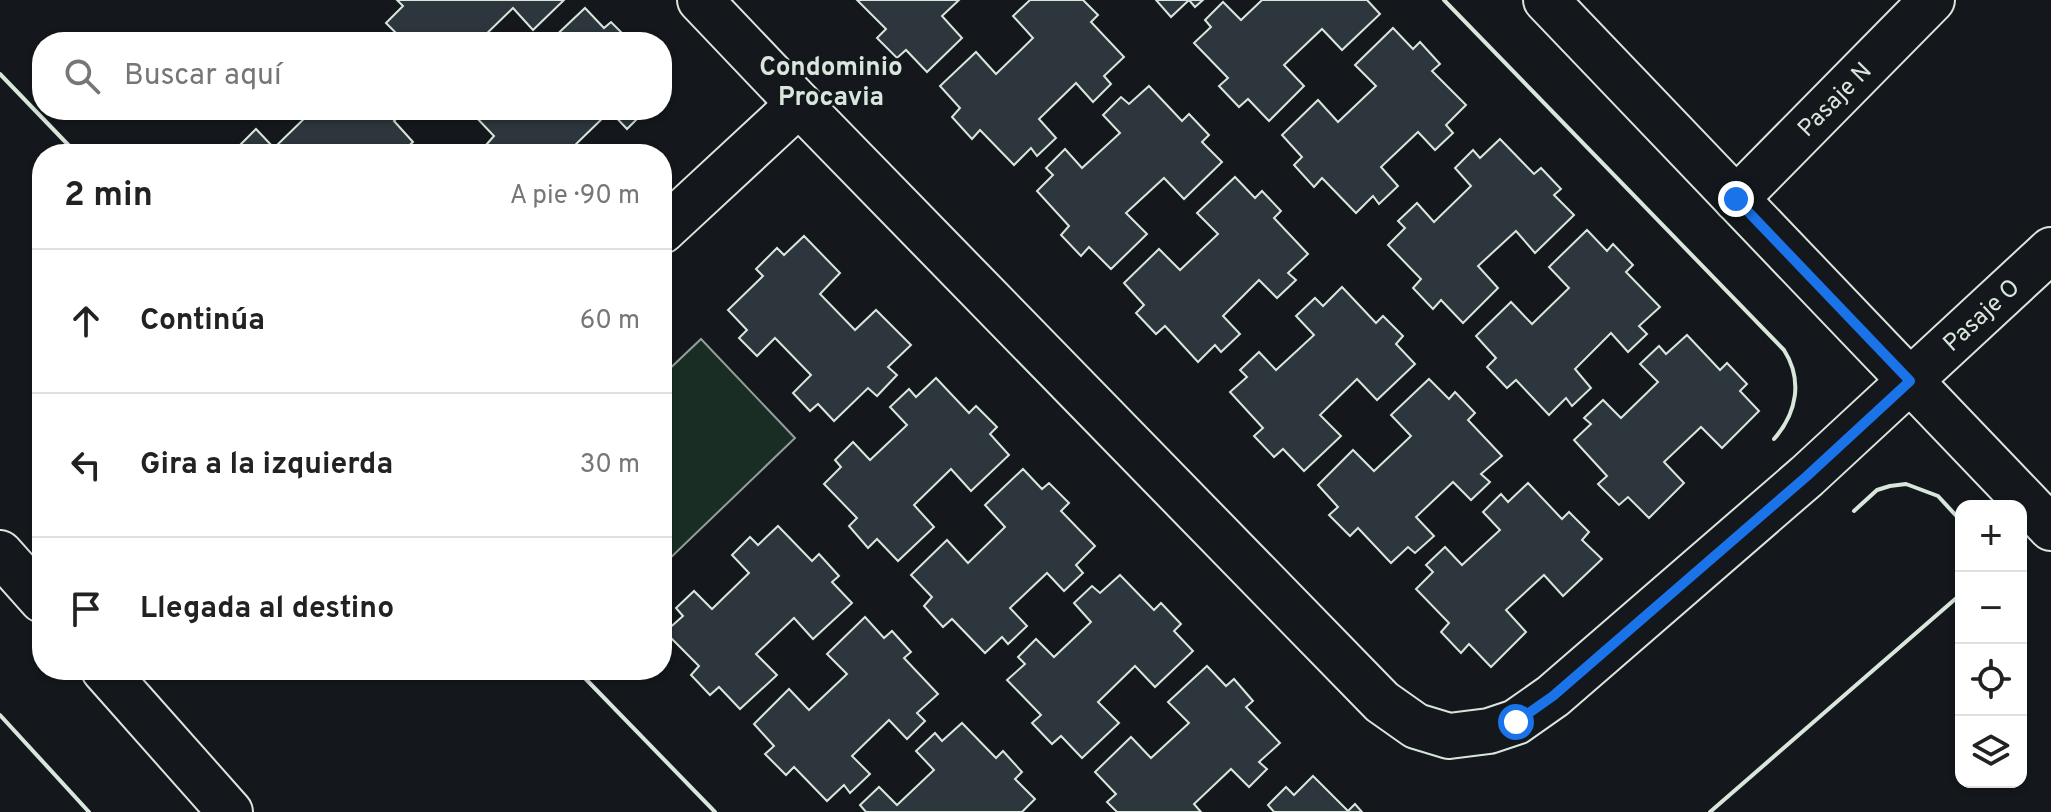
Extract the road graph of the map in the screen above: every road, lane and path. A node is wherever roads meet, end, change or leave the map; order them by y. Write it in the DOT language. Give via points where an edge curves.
graph roads {
  1 [pos="700,0"];
  2 [pos="1546,0"];
  3 [pos="1932,0"];
  4 [pos="799,104"];
  5 [pos="1736,199"];
  6 [pos="672,222"];
  7 [pos="2051,250"];
  8 [pos="1910,381"];
  9 [pos="2051,528"];
  10 [pos="0,553"];
  11 [pos="32,589"];
  12 [pos="113,680"];
  13 [pos="230,812"];
  1 -- 4 [label="street, Pasaje O"];
  2 -- 5 [label="street"];
  3 -- 5 [label="street, Pasaje N"];
  4 -- 6 [label="street"];
  4 -- 8 [label="street, Pasaje O" via="1382,702 1416,726 1449,736 1516,722 1553,696"];
  5 -- 8 [label="street"];
  7 -- 8 [label="street, Pasaje O"];
  8 -- 9 [label="street"];
  10 -- 11 [label="street"];
  12 -- 13 [label="street"];
}
